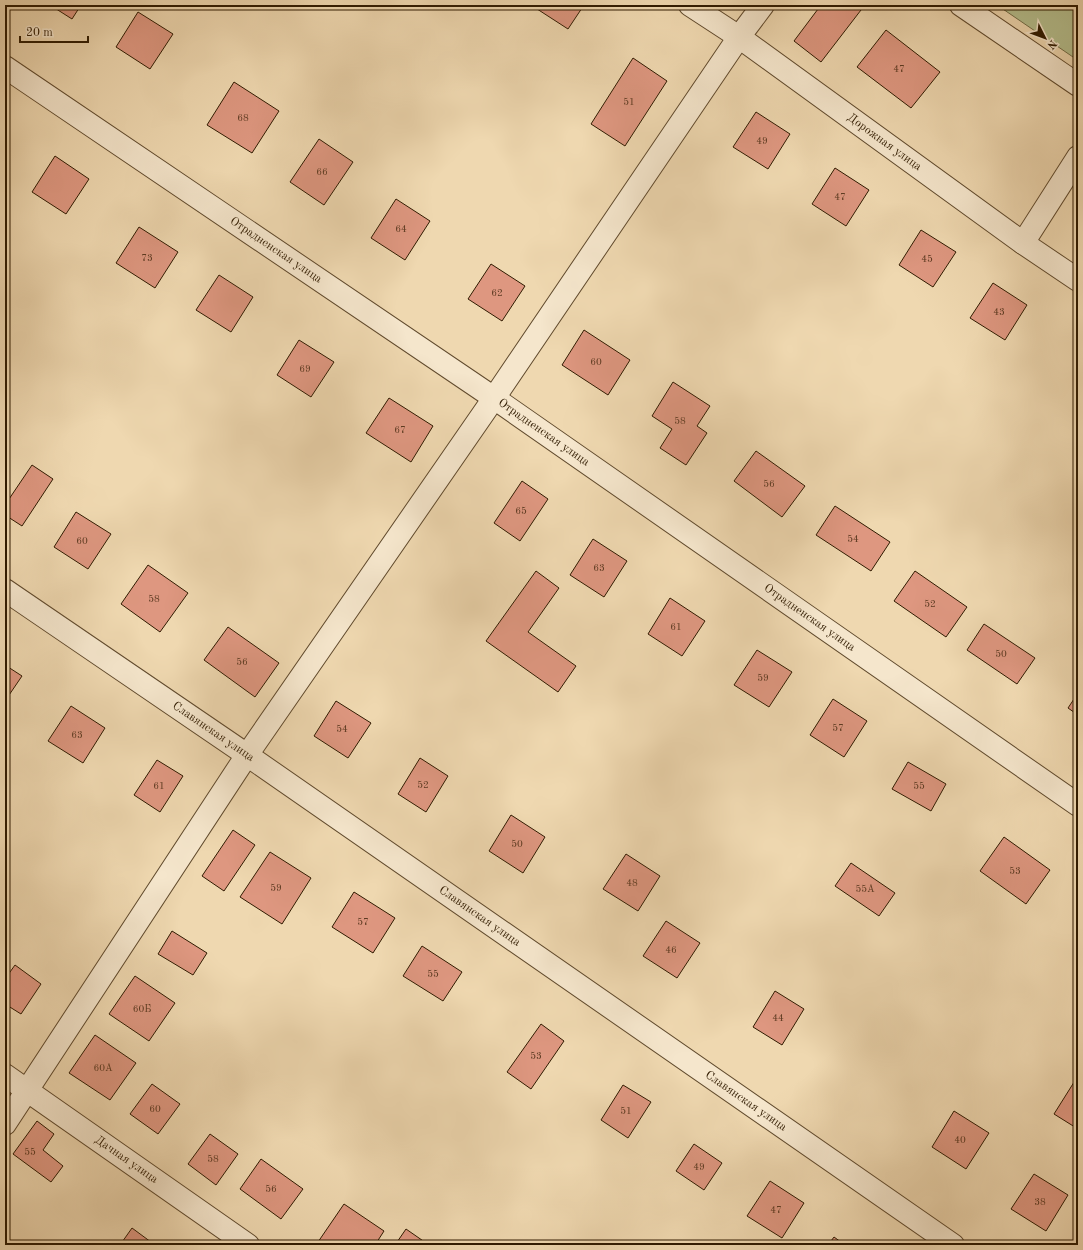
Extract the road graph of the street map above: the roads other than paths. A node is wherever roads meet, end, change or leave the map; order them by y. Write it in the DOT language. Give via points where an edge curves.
graph roads {
  1 [pos="690,5"];
  2 [pos="763,5"];
  3 [pos="961,5"];
  4 [pos="738,37"];
  5 [pos="5,67"];
  6 [pos="1078,85"];
  7 [pos="1078,158"];
  8 [pos="1022,243"];
  9 [pos="1078,280"];
  10 [pos="494,398"];
  11 [pos="5,590"];
  12 [pos="247,755"];
  13 [pos="1078,805"];
  14 [pos="5,1075"];
  15 [pos="27,1090"];
  16 [pos="5,1124"];
  17 [pos="248,1245"];
  18 [pos="953,1245"];
  1 -- 4 [label="street, Дорожная улица"];
  2 -- 4 [label="street"];
  3 -- 6 [label="street"];
  4 -- 8 [label="street, Дорожная улица"];
  4 -- 10 [label="street"];
  5 -- 10 [label="street, Отрадненская улица"];
  7 -- 8 [label="street"];
  8 -- 9 [label="street, Дорожная улица"];
  10 -- 12 [label="street"];
  10 -- 13 [label="street, Отрадненская улица"];
  11 -- 12 [label="street, Славянская улица"];
  12 -- 15 [label="street"];
  12 -- 18 [label="street, Славянская улица"];
  14 -- 15 [label="street, Дачная улица"];
  15 -- 16 [label="street"];
  15 -- 17 [label="street, Дачная улица"];
}
